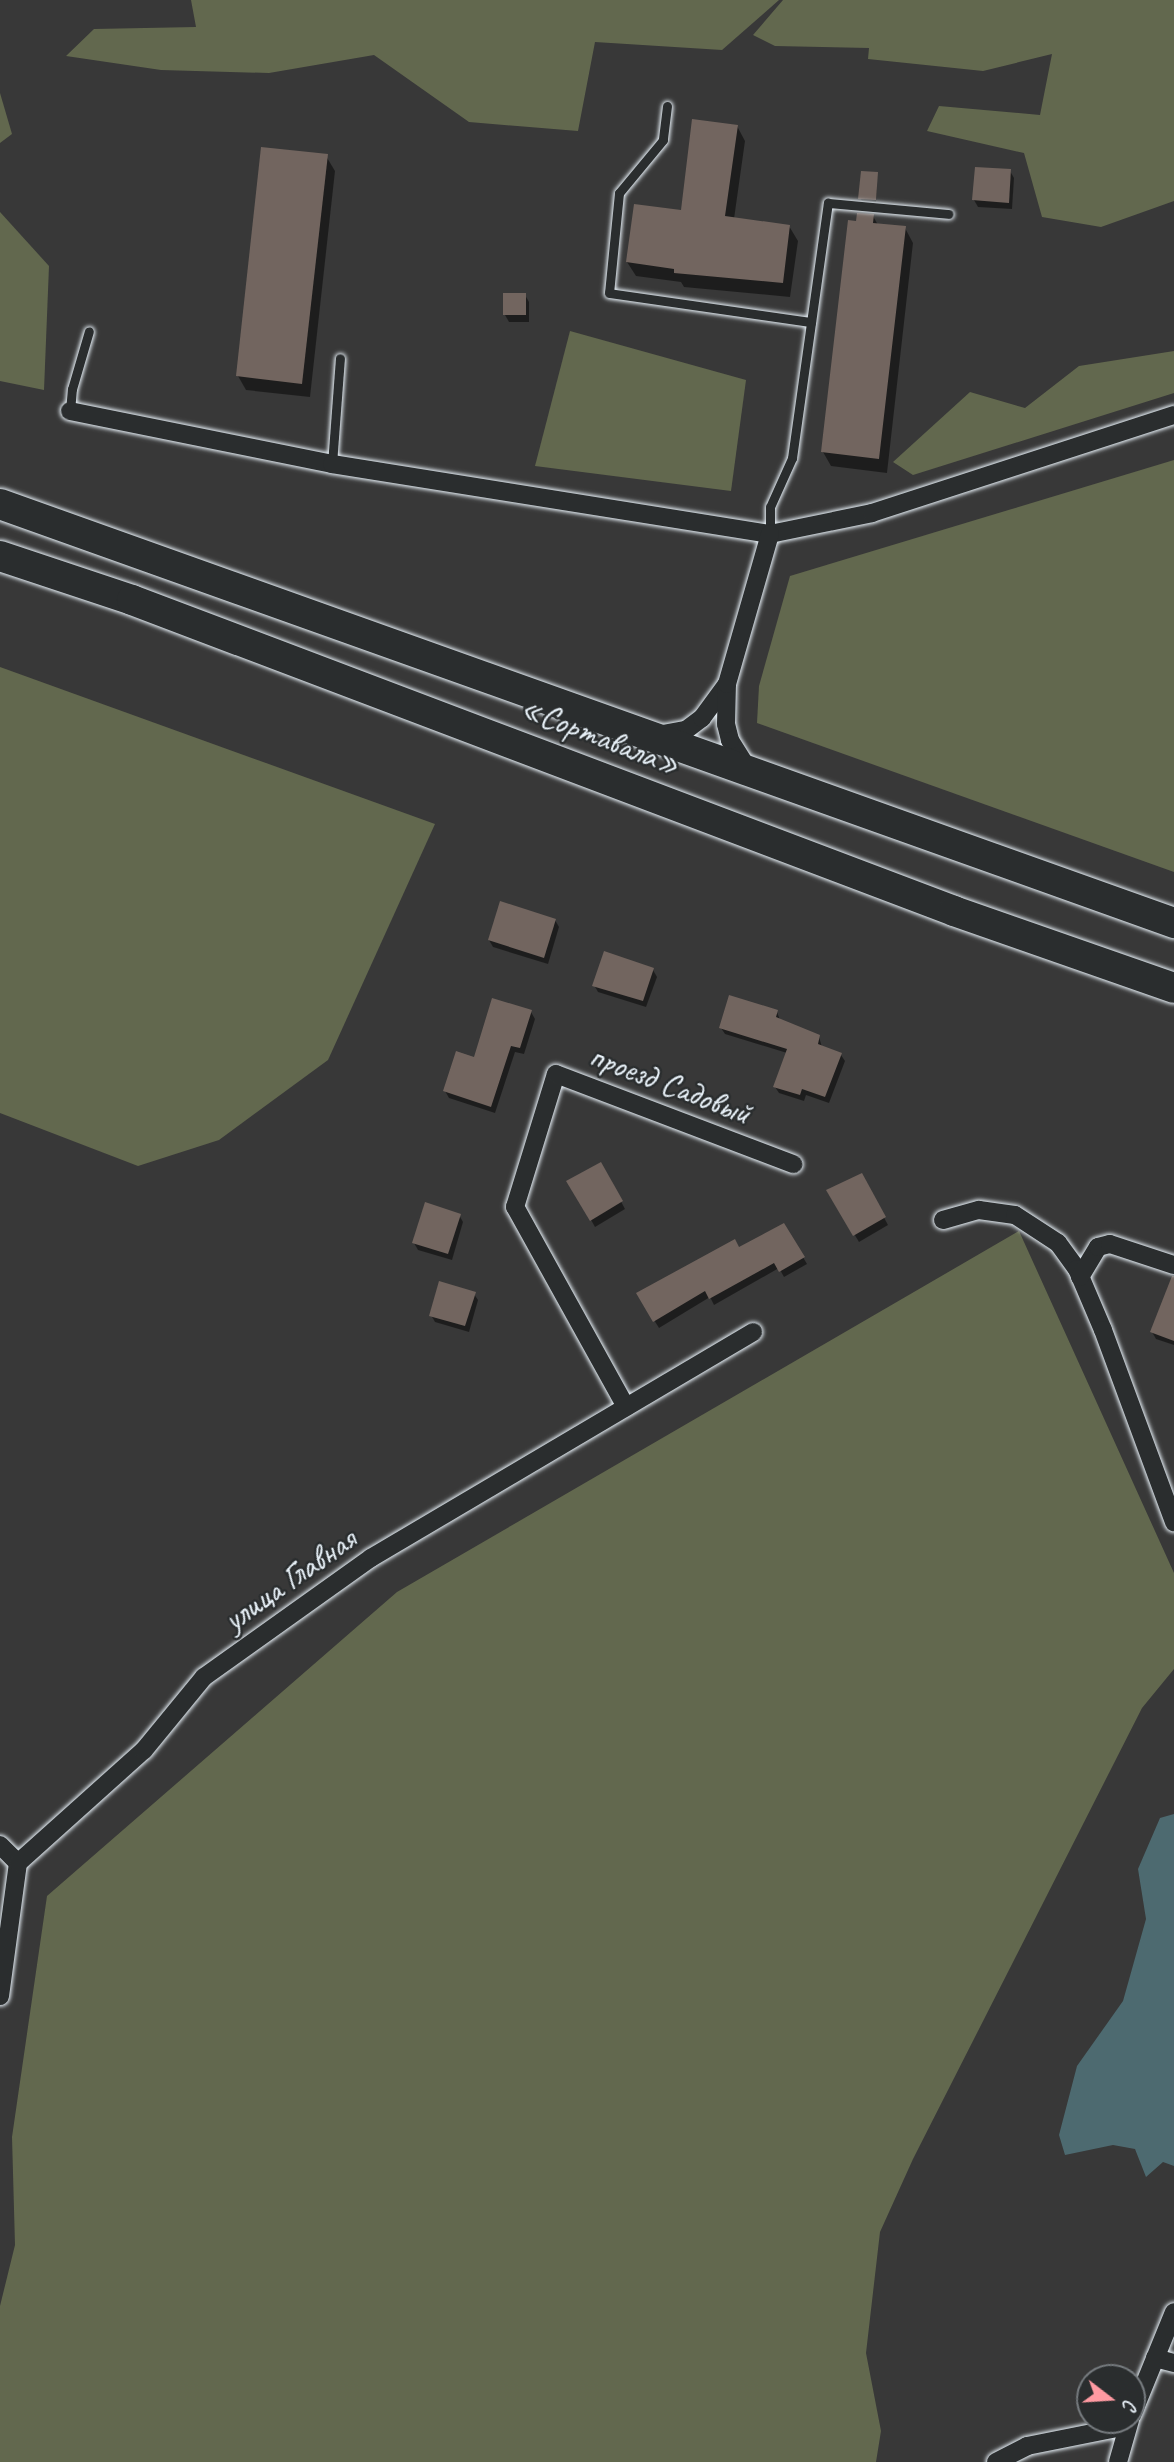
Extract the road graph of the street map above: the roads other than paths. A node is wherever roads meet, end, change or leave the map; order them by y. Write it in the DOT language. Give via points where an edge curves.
graph roads {
  1 [pos="667,106"];
  2 [pos="949,214"];
  3 [pos="811,322"];
  4 [pos="89,331"];
  5 [pos="340,358"];
  6 [pos="70,411"];
  7 [pos="1174,415"];
  8 [pos="332,464"];
  9 [pos="0,504"];
  10 [pos="770,534"];
  11 [pos="0,556"];
  12 [pos="727,684"];
  13 [pos="656,736"];
  14 [pos="748,769"];
  15 [pos="1174,923"];
  16 [pos="1174,988"];
  17 [pos="793,1164"];
  18 [pos="943,1220"];
  19 [pos="1174,1265"];
  20 [pos="1080,1277"];
  21 [pos="753,1332"];
  22 [pos="626,1407"];
  23 [pos="1174,1522"];
  24 [pos="0,1845"];
  25 [pos="18,1863"];
  26 [pos="0,1996"];
  27 [pos="1174,2312"];
  28 [pos="1155,2358"];
  29 [pos="1174,2363"];
  30 [pos="1146,2380"];
  31 [pos="1076,2434"];
  32 [pos="1126,2434"];
  33 [pos="996,2462"];
  34 [pos="1118,2462"];
  1 -- 3 [label="lane" via="663,140 619,193 609,293"];
  2 -- 3 [label="lane" via="828,203"];
  3 -- 10 [label="lane" via="792,457 770,507"];
  4 -- 6 [label="lane"];
  5 -- 8 [label="lane"];
  6 -- 8 [label="street"];
  7 -- 10 [label="street" via="872,513"];
  8 -- 10 [label="street"];
  9 -- 13 [label="highway, «Сортавала»"];
  10 -- 12 [label="street"];
  11 -- 16 [label="highway, «Сортавала»" via="132,600 954,911"];
  12 -- 13 [label="street" via="687,730"];
  12 -- 14 [label="street" via="726,724"];
  13 -- 14 [label="highway, «Сортавала»"];
  14 -- 15 [label="highway, «Сортавала»"];
  17 -- 22 [label="street, проезд Садовый" via="556,1074 515,1207"];
  18 -- 20 [label="street" via="979,1210 1015,1215 1058,1243"];
  19 -- 20 [label="street" via="1110,1244 1098,1247"];
  20 -- 23 [label="street"];
  21 -- 22 [label="street, улица Главная"];
  22 -- 25 [label="street, улица Главная" via="371,1558 204,1677 144,1749"];
  24 -- 25 [label="street"];
  25 -- 26 [label="street"];
  27 -- 28 [label="street"];
  28 -- 29 [label="street"];
  28 -- 30 [label="street"];
  31 -- 33 [label="street" via="1027,2446"];
  32 -- 34 [label="street"];
}
